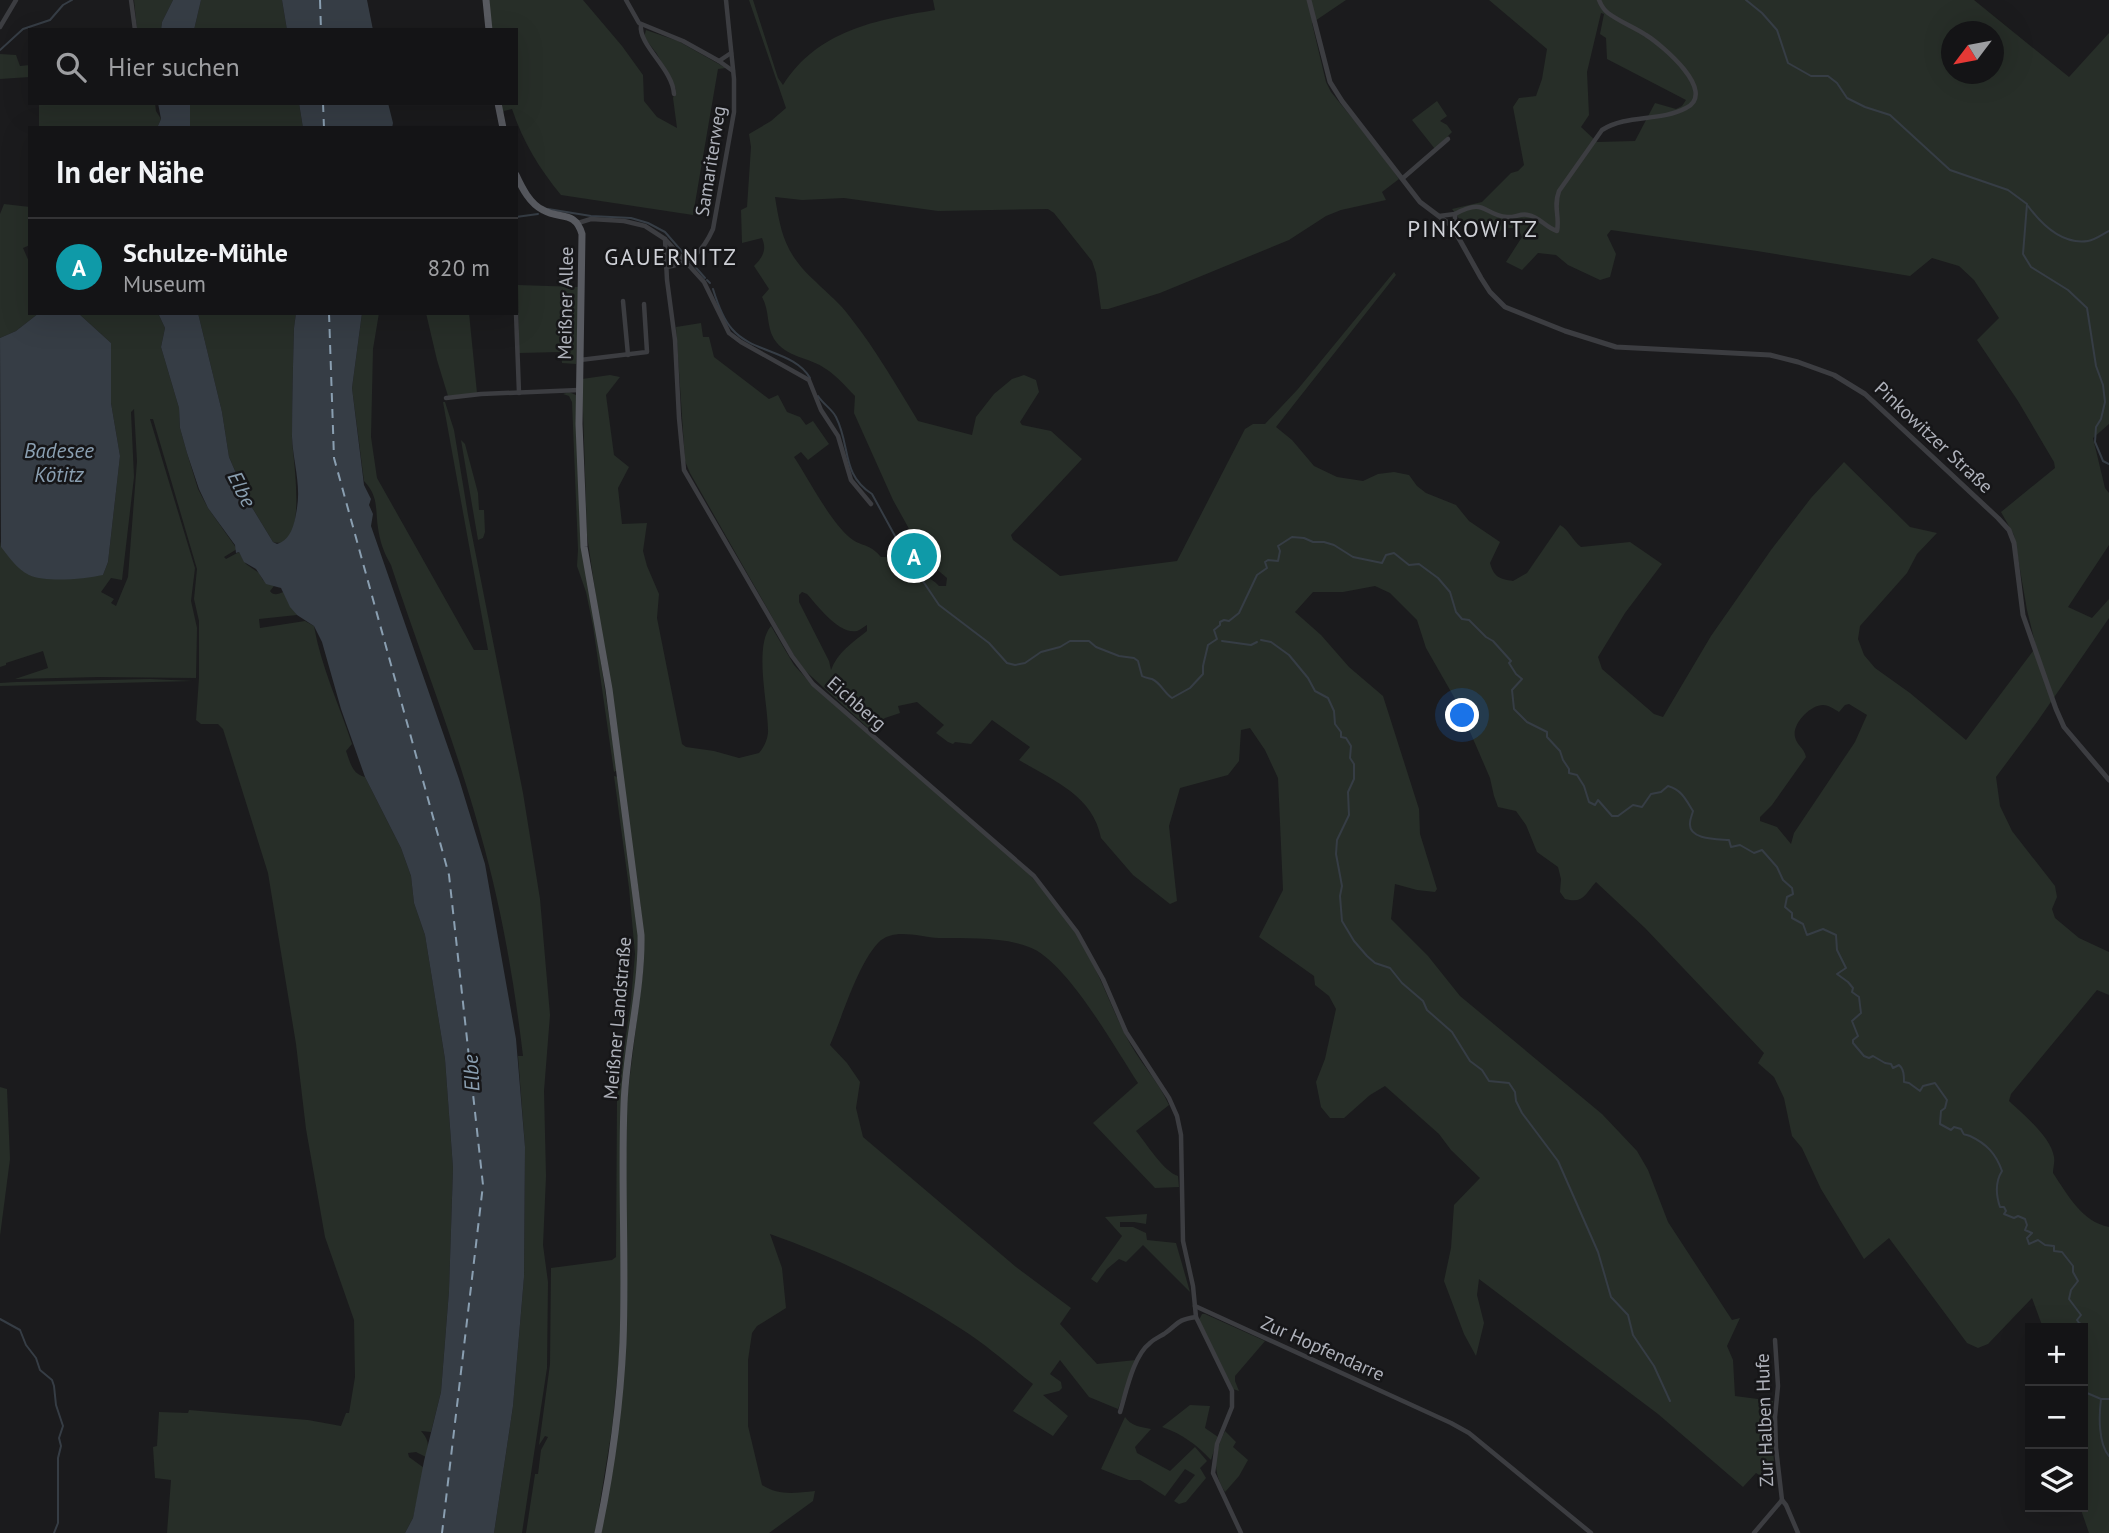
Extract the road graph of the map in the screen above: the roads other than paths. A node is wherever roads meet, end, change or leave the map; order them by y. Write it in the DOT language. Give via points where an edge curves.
graph roads {
  1 [pos="16,0"];
  2 [pos="131,0"];
  3 [pos="486,0"];
  4 [pos="626,0"];
  5 [pos="726,0"];
  6 [pos="1309,0"];
  7 [pos="1599,0"];
  8 [pos="641,25"];
  9 [pos="0,27"];
  10 [pos="135,28"];
  11 [pos="489,28"];
  12 [pos="732,52"];
  13 [pos="719,61"];
  14 [pos="734,72"];
  15 [pos="674,94"];
  16 [pos="498,105"];
  17 [pos="503,126"];
  18 [pos="1448,138"];
  19 [pos="1403,178"];
  20 [pos="519,186"];
  21 [pos="1455,214"];
  22 [pos="1449,219"];
  23 [pos="578,223"];
  24 [pos="1455,230"];
  25 [pos="665,239"];
  26 [pos="687,261"];
  27 [pos="666,268"];
  28 [pos="623,301"];
  29 [pos="644,304"];
  30 [pos="516,315"];
  31 [pos="628,355"];
  32 [pos="580,360"];
  33 [pos="579,390"];
  34 [pos="519,393"];
  35 [pos="446,398"];
  36 [pos="579,424"];
  37 [pos="871,504"];
  38 [pos="2109,780"];
  39 [pos="1195,1306"];
  40 [pos="1196,1317"];
  41 [pos="1775,1340"];
  42 [pos="1120,1412"];
  43 [pos="1782,1500"];
  44 [pos="598,1533"];
  45 [pos="1241,1533"];
  46 [pos="1591,1533"];
  47 [pos="1754,1533"];
  48 [pos="1798,1533"];
  1 -- 9 [label="street"];
  2 -- 10 [label="street"];
  3 -- 11 [label="main road"];
  4 -- 8 [label="street"];
  5 -- 12 [label="street, Samariterweg"];
  6 -- 19 [label="street" via="1330,82"];
  7 -- 21 [label="street" via="1609,14 1676,60 1695,86 1693,103 1680,111 1602,130 1559,191 1557,231 1525,214 1502,217 1476,206"];
  8 -- 13 [label="street"];
  8 -- 15 [label="street" via="642,37 669,76"];
  12 -- 13 [label="street"];
  12 -- 14 [label="street, Samariterweg"];
  13 -- 14 [label="street"];
  14 -- 26 [label="street, Samariterweg" via="734,112 713,229 701,251"];
  16 -- 17 [label="main road"];
  18 -- 19 [label="street"];
  19 -- 22 [label="street" via="1420,202"];
  20 -- 23 [label="main road, Meißner Allee" via="538,208"];
  21 -- 22 [label="street"];
  21 -- 24 [label="street"];
  22 -- 24 [label="street"];
  23 -- 25 [label="street" via="624,221 645,226"];
  23 -- 32 [label="main road, Meißner Allee" via="583,239"];
  24 -- 38 [label="street, Pinkowitzer Straße" via="1490,292 1513,311 1594,342 1629,348 1770,355 1834,375 1865,394 2009,530 2023,615 2056,709 2064,727"];
  25 -- 26 [label="street"];
  25 -- 27 [label="street, Eichberg"];
  26 -- 27 [label="street"];
  26 -- 37 [label="street" via="708,288 729,333 809,380 838,436 851,480"];
  27 -- 39 [label="street, Eichberg" via="684,470 800,670 1013,856 1040,882 1077,932 1126,1032 1177,1116 1183,1241"];
  28 -- 31 [label="street"];
  29 -- 31 [label="street" via="647,352"];
  30 -- 34 [label="street"];
  31 -- 32 [label="street"];
  32 -- 33 [label="main road, Meißner Allee"];
  33 -- 34 [label="street"];
  33 -- 36 [label="main road, Meißner Allee"];
  34 -- 35 [label="street"];
  36 -- 44 [label="main road, Meißner Landstraße" via="584,547 609,689 641,935 624,1105 622,1361"];
  39 -- 40 [label="street"];
  39 -- 46 [label="street, Zur Hopfendarre" via="1469,1433"];
  40 -- 42 [label="street" via="1182,1318 1148,1344 1131,1375"];
  40 -- 45 [label="street" via="1232,1391 1231,1414 1213,1463 1215,1479"];
  41 -- 43 [label="street, Zur Halben Hufe" via="1779,1386 1776,1448"];
  43 -- 47 [label="street, Zur Halben Hufe"];
  43 -- 48 [label="street, Zur Halben Hufe"];
}
